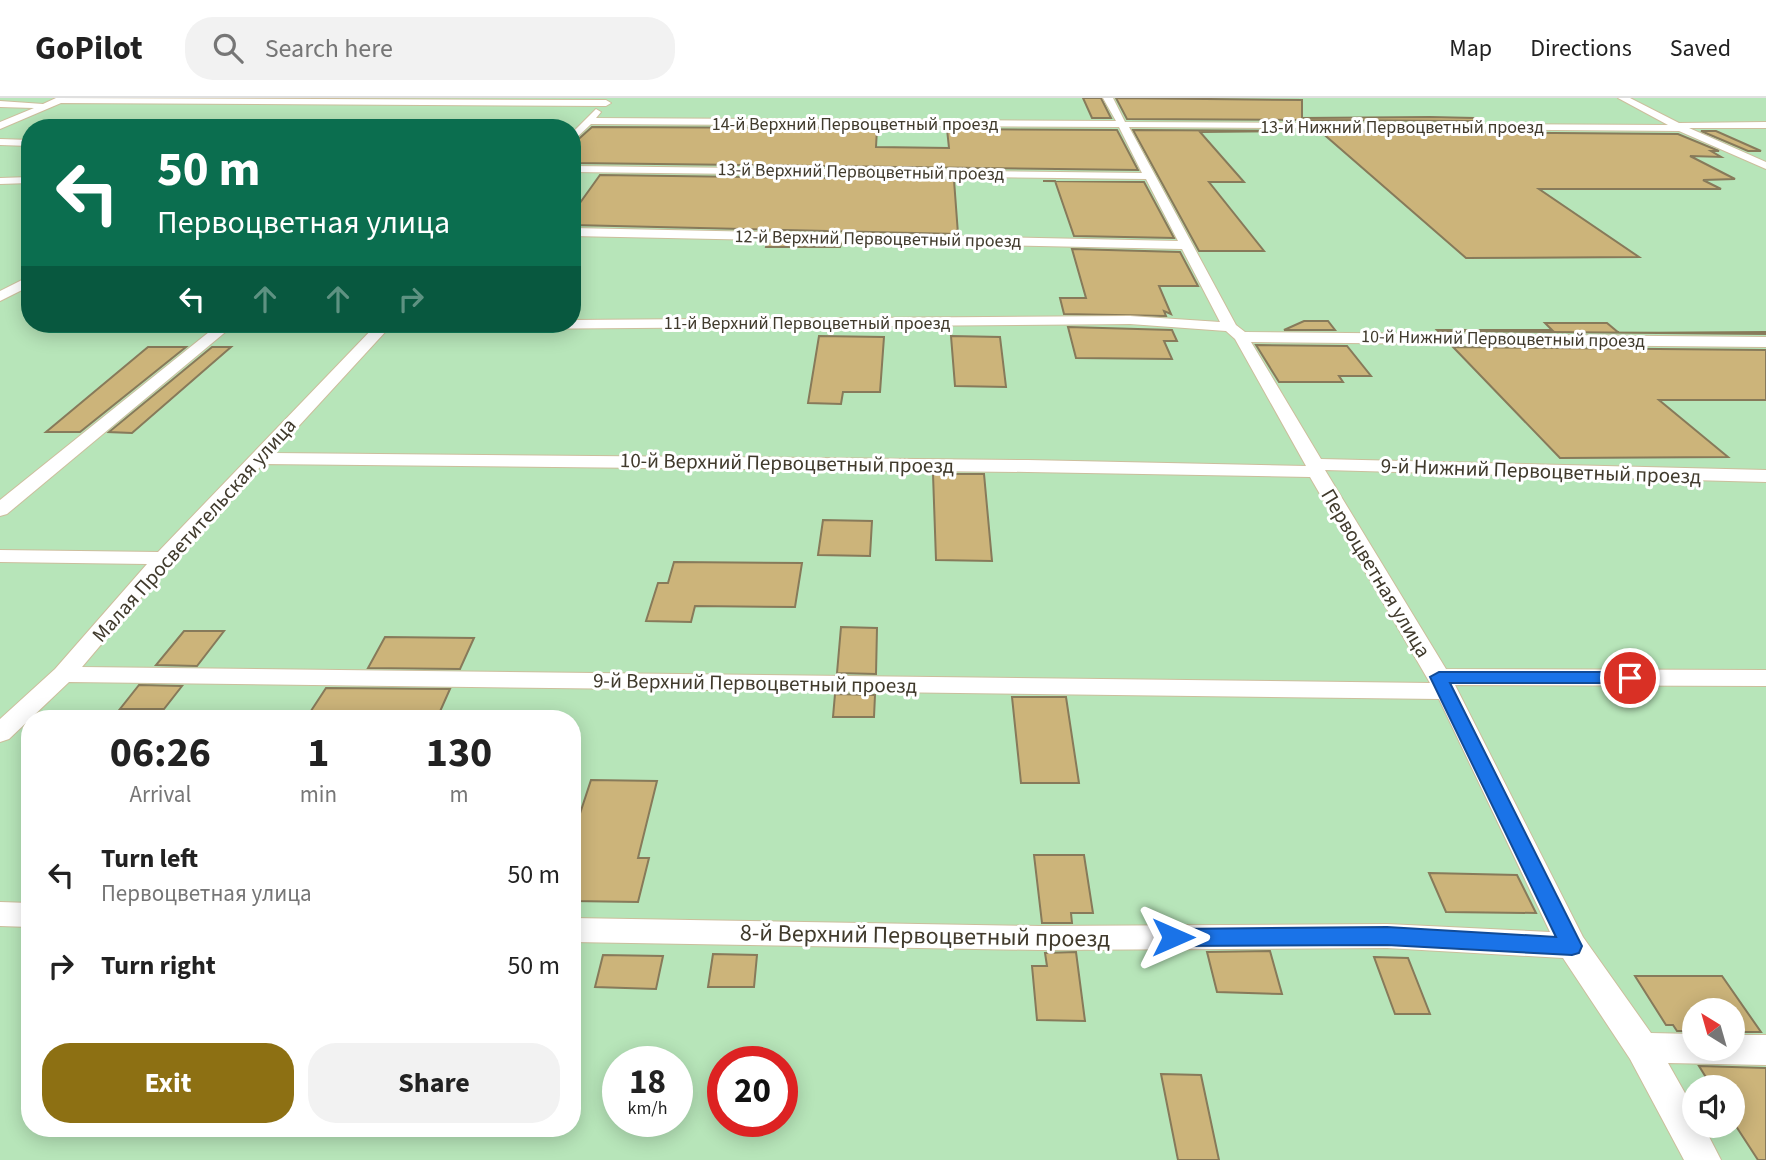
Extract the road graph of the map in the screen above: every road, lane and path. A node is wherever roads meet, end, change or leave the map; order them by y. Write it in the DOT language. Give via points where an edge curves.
graph roads {
  1 [pos="1108,98"];
  2 [pos="1623,98"];
  3 [pos="61,99"];
  4 [pos="608,100"];
  5 [pos="0,104"];
  6 [pos="47,105"];
  7 [pos="587,121"];
  8 [pos="0,125"];
  9 [pos="1766,125"];
  10 [pos="1123,126"];
  11 [pos="1678,127"];
  12 [pos="581,128"];
  13 [pos="0,142"];
  14 [pos="21,142"];
  15 [pos="1763,163"];
  16 [pos="581,169"];
  17 [pos="1150,176"];
  18 [pos="21,180"];
  19 [pos="0,181"];
  20 [pos="581,232"];
  21 [pos="1184,245"];
  22 [pos="21,284"];
  23 [pos="0,297"];
  24 [pos="581,324"];
  25 [pos="1235,332"];
  26 [pos="217,333"];
  27 [pos="376,333"];
  28 [pos="1766,342"];
  29 [pos="258,458"];
  30 [pos="1316,468"];
  31 [pos="1766,476"];
  32 [pos="0,510"];
  33 [pos="0,555"];
  34 [pos="163,558"];
  35 [pos="63,674"];
  36 [pos="1766,678"];
  37 [pos="1443,684"];
  38 [pos="25,710"];
  39 [pos="21,713"];
  40 [pos="0,733"];
  41 [pos="0,914"];
  42 [pos="21,915"];
  43 [pos="581,930"];
  44 [pos="1572,946"];
  45 [pos="1642,1048"];
  46 [pos="1766,1050"];
  47 [pos="1703,1160"];
  1 -- 10 [label="lane, Первоцветная улица"];
  2 -- 11 [label="lane"];
  3 -- 4 [label="lane"];
  3 -- 6 [label="lane"];
  4 -- 7 [label="lane"];
  5 -- 6 [label="lane"];
  6 -- 8 [label="lane"];
  7 -- 10 [label="lane, 14-й Верхний Первоцветный проезд"];
  7 -- 12 [label="lane"];
  9 -- 11 [label="lane, 13-й Нижний Первоцветный проезд"];
  10 -- 11 [label="lane, 13-й Нижний Первоцветный проезд"];
  10 -- 17 [label="lane, Первоцветная улица"];
  11 -- 15 [label="lane"];
  13 -- 14 [label="lane"];
  16 -- 17 [label="lane, 13-й Верхний Первоцветный проезд"];
  17 -- 21 [label="lane, Первоцветная улица"];
  18 -- 19 [label="lane"];
  20 -- 21 [label="lane, 12-й Верхний Первоцветный проезд"];
  21 -- 25 [label="lane, Первоцветная улица"];
  22 -- 23 [label="lane"];
  24 -- 25 [label="lane, 11-й Верхний Первоцветный проезд" via="1130,320"];
  25 -- 28 [label="lane, 10-й Нижний Первоцветный проезд"];
  25 -- 30 [label="lane, Первоцветная улица"];
  26 -- 32 [label="lane"];
  27 -- 29 [label="lane, Малая Просветительская улица"];
  29 -- 30 [label="lane, 10-й Верхний Первоцветный проезд"];
  29 -- 34 [label="lane, Малая Просветительская улица"];
  30 -- 31 [label="lane, 9-й Нижний Первоцветный проезд"];
  30 -- 37 [label="lane, Первоцветная улица"];
  33 -- 34 [label="lane"];
  34 -- 35 [label="lane, Малая Просветительская улица"];
  35 -- 37 [label="lane, 9-й Верхний Первоцветный проезд"];
  35 -- 38 [label="lane, Малая Просветительская улица"];
  36 -- 37 [label="lane, 9-й Верхний Первоцветный проезд"];
  37 -- 44 [label="lane, Первоцветная улица"];
  39 -- 40 [label="lane, Малая Просветительская улица"];
  41 -- 42 [label="lane"];
  43 -- 44 [label="lane, 8-й Верхний Первоцветный проезд" via="1039,938 1387,936"];
  44 -- 45 [label="lane, Первоцветная улица"];
  45 -- 46 [label="lane"];
  45 -- 47 [label="lane, Первоцветная улица"];
}
